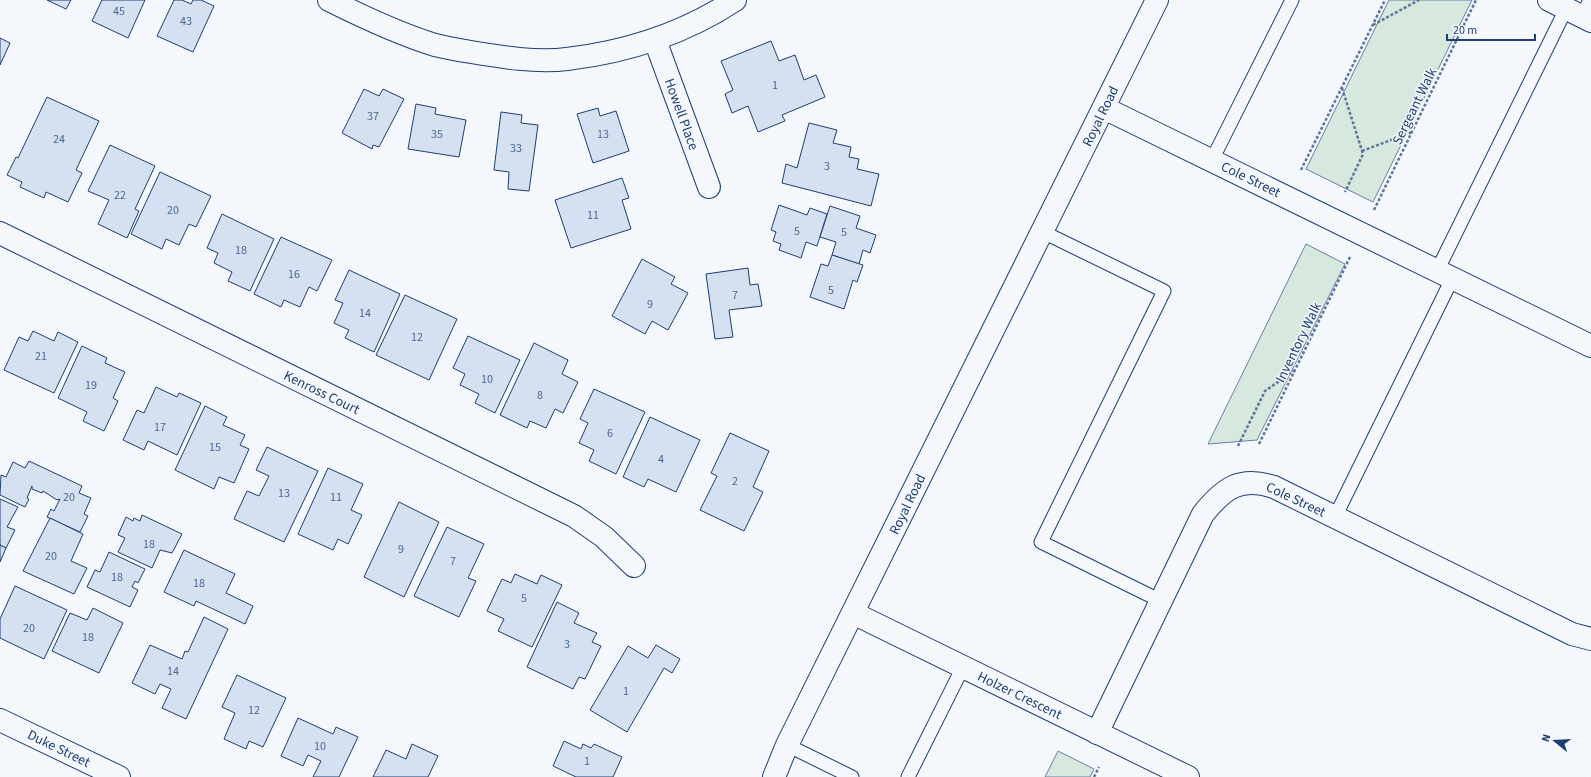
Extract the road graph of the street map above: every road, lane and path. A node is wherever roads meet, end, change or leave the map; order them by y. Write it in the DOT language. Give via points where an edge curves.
graph roads {
  1 [pos="329,0"];
  2 [pos="735,0"];
  3 [pos="1157,0"];
  4 [pos="1292,0"];
  5 [pos="1385,0"];
  6 [pos="1419,0"];
  7 [pos="1476,0"];
  8 [pos="1576,9"];
  9 [pos="1372,26"];
  10 [pos="655,40"];
  11 [pos="1342,88"];
  12 [pos="1104,108"];
  13 [pos="1412,132"];
  14 [pos="1362,151"];
  15 [pos="1212,160"];
  16 [pos="1301,170"];
  17 [pos="709,187"];
  18 [pos="1345,192"];
  19 [pos="1372,214"];
  20 [pos="1043,232"];
  21 [pos="0,234"];
  22 [pos="1352,254"];
  23 [pos="1445,275"];
  24 [pos="1591,346"];
  25 [pos="1296,370"];
  26 [pos="1259,444"];
  27 [pos="1238,446"];
  28 [pos="1335,517"];
  29 [pos="634,566"];
  30 [pos="1161,601"];
  31 [pos="853,613"];
  32 [pos="1591,639"];
  33 [pos="963,667"];
  34 [pos="0,720"];
  35 [pos="1097,733"];
  36 [pos="787,745"];
  37 [pos="1099,767"];
  38 [pos="119,777"];
  39 [pos="774,777"];
  40 [pos="852,777"];
  41 [pos="908,777"];
  42 [pos="1094,777"];
  43 [pos="1188,777"];
  1 -- 10 [label="street" via="372,21 436,45 508,59 567,60"];
  2 -- 10 [label="street" via="718,11"];
  3 -- 12 [label="street, Royal Road"];
  4 -- 15 [label="lane"];
  5 -- 9 [label="path"];
  6 -- 9 [label="path"];
  7 -- 13 [label="path, Sergeant Walk"];
  8 -- 23 [label="lane"];
  9 -- 11 [label="path"];
  10 -- 17 [label="street, Howell Place"];
  11 -- 14 [label="path"];
  11 -- 16 [label="path"];
  12 -- 15 [label="street, Cole Street"];
  12 -- 20 [label="street, Royal Road"];
  13 -- 14 [label="path"];
  13 -- 19 [label="path, Sergeant Walk"];
  14 -- 18 [label="path" via="1363,154"];
  15 -- 23 [label="street, Cole Street"];
  20 -- 30 [label="lane" via="1164,290 1041,542"];
  20 -- 31 [label="street, Royal Road"];
  21 -- 29 [label="street, Kenross Court" via="574,516 604,536"];
  22 -- 25 [label="path, Inventory Walk"];
  23 -- 24 [label="street, Cole Street"];
  23 -- 28 [label="lane"];
  25 -- 26 [label="path, Inventory Walk"];
  25 -- 27 [label="path" via="1265,391"];
  28 -- 30 [label="street, Cole Street" via="1262,483 1244,482 1226,489 1215,498 1203,514"];
  28 -- 32 [label="street, Cole Street" via="1572,634"];
  30 -- 35 [label="street, Cole Street"];
  31 -- 33 [label="street, Holzer Crescent"];
  31 -- 36 [label="street, Royal Road"];
  33 -- 35 [label="street, Holzer Crescent"];
  33 -- 41 [label="lane"];
  34 -- 38 [label="street, Duke Street"];
  35 -- 43 [label="street, Holzer Crescent"];
  36 -- 39 [label="street, Royal Road"];
  36 -- 40 [label="lane"];
  37 -- 42 [label="path"];
}
